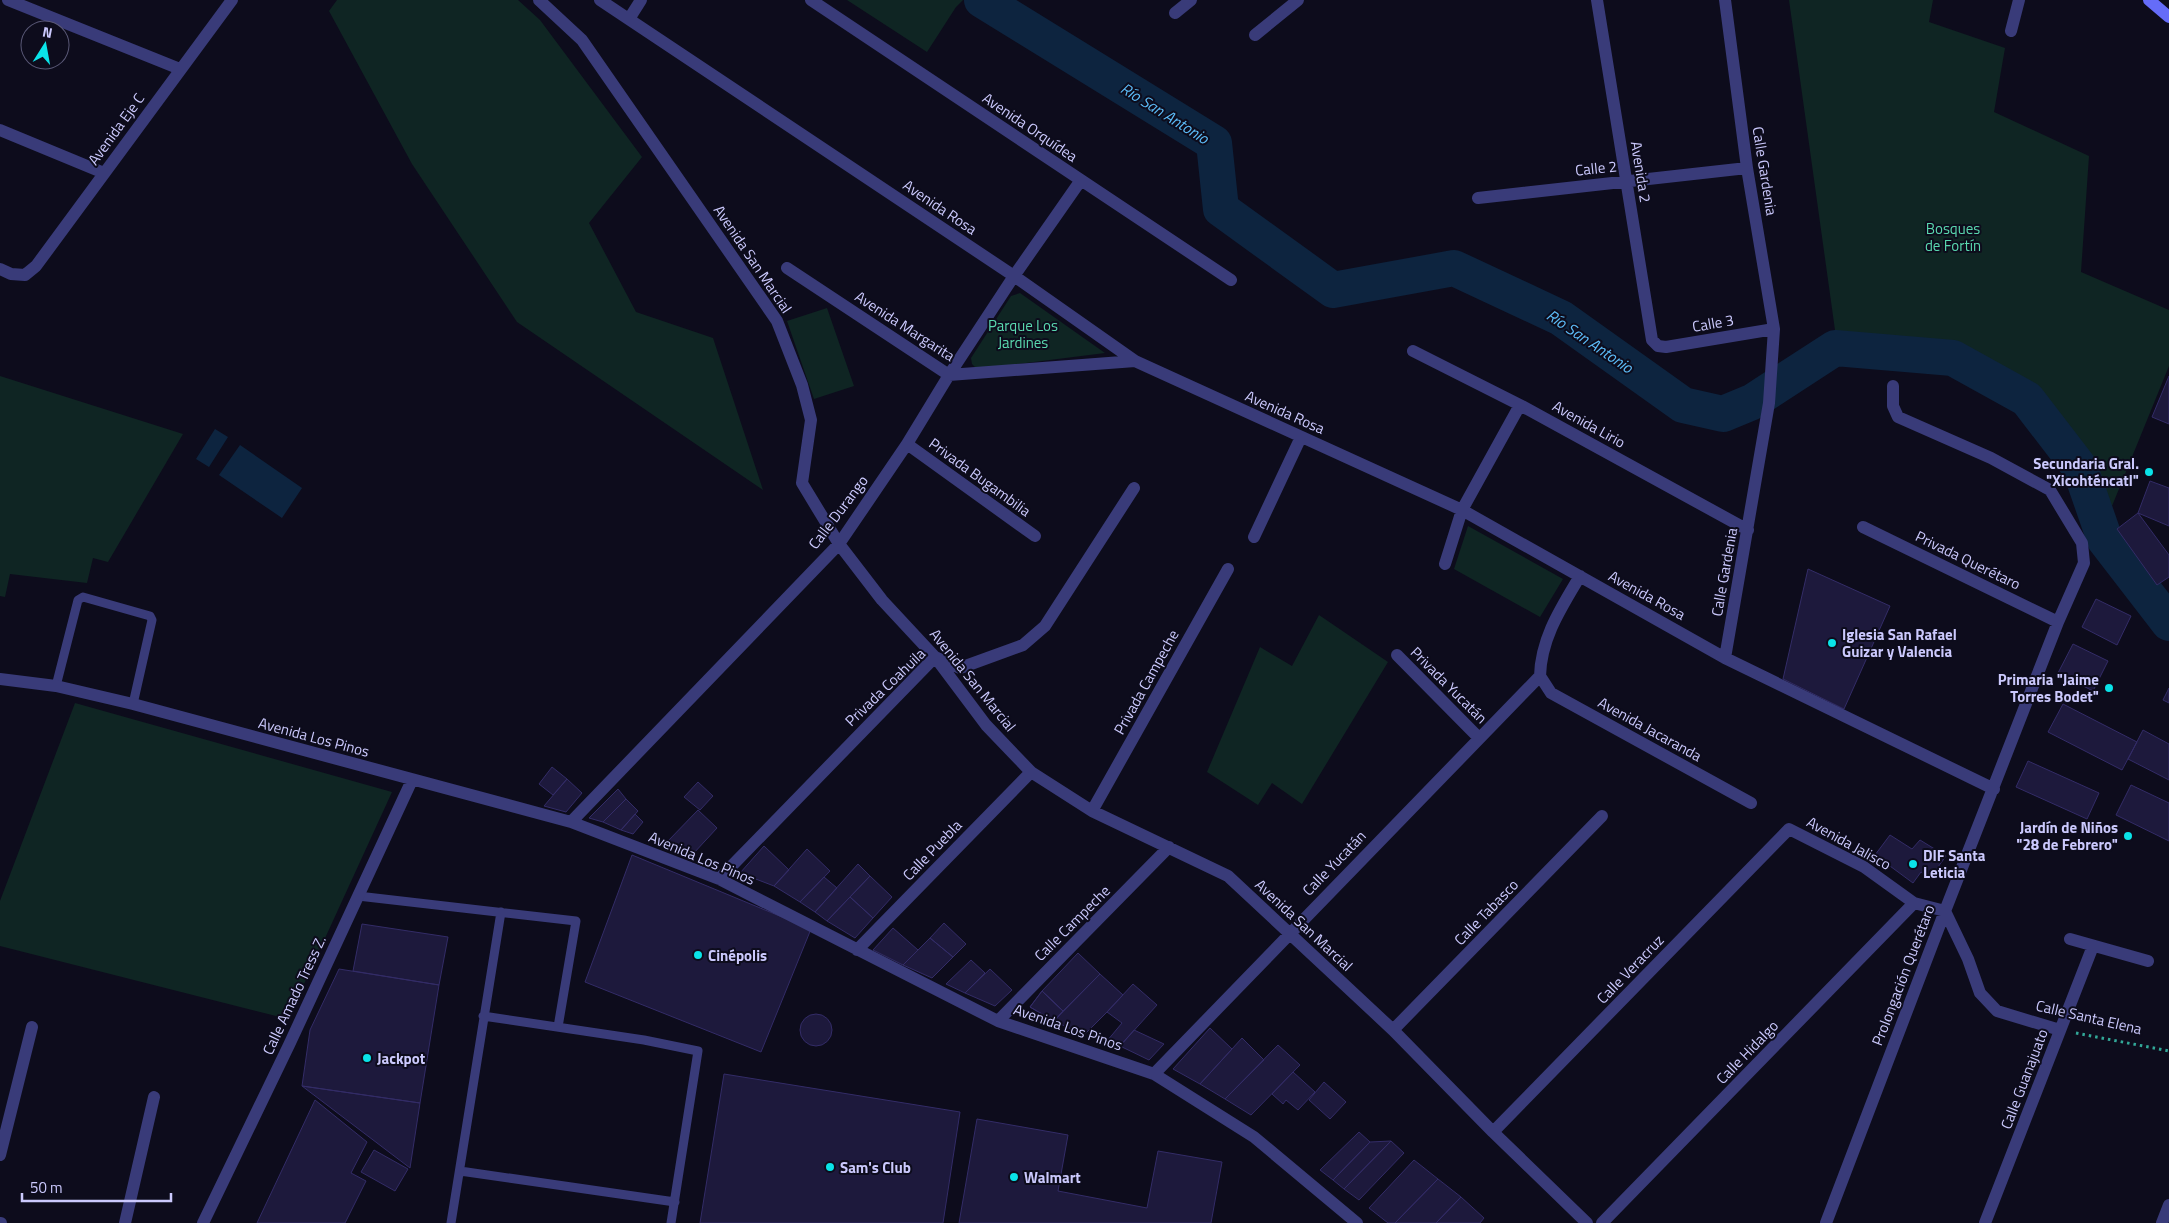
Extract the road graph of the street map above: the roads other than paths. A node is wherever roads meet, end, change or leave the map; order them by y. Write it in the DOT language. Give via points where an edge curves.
graph roads {
  1 [pos="8,0"];
  2 [pos="232,0"];
  3 [pos="539,0"];
  4 [pos="600,0"];
  5 [pos="641,0"];
  6 [pos="811,0"];
  7 [pos="1191,0"];
  8 [pos="1298,0"];
  9 [pos="1597,0"];
  10 [pos="1725,0"];
  11 [pos="2019,0"];
  12 [pos="2150,0"];
  13 [pos="1175,13"];
  14 [pos="2169,17"];
  15 [pos="629,19"];
  16 [pos="2011,31"];
  17 [pos="1255,35"];
  18 [pos="180,69"];
  19 [pos="0,130"];
  20 [pos="1747,168"];
  21 [pos="104,173"];
  22 [pos="1081,180"];
  23 [pos="1626,181"];
  24 [pos="1478,198"];
  25 [pos="787,268"];
  26 [pos="0,269"];
  27 [pos="1014,276"];
  28 [pos="1231,280"];
  29 [pos="1774,329"];
  30 [pos="1658,346"];
  31 [pos="1413,351"];
  32 [pos="1135,361"];
  33 [pos="948,375"];
  34 [pos="1893,386"];
  35 [pos="1520,405"];
  36 [pos="1301,437"];
  37 [pos="907,444"];
  38 [pos="1134,488"];
  39 [pos="1462,510"];
  40 [pos="1863,527"];
  41 [pos="1748,530"];
  42 [pos="1035,536"];
  43 [pos="1254,538"];
  44 [pos="839,544"];
  45 [pos="1444,564"];
  46 [pos="1228,568"];
  47 [pos="1580,576"];
  48 [pos="2058,622"];
  49 [pos="1397,655"];
  50 [pos="935,657"];
  51 [pos="1726,658"];
  52 [pos="1540,676"];
  53 [pos="1,681"];
  54 [pos="56,686"];
  55 [pos="133,704"];
  56 [pos="1479,738"];
  57 [pos="1031,772"];
  58 [pos="412,780"];
  59 [pos="1994,789"];
  60 [pos="1751,803"];
  61 [pos="1092,811"];
  62 [pos="1602,816"];
  63 [pos="571,822"];
  64 [pos="1790,829"];
  65 [pos="1169,847"];
  66 [pos="719,879"];
  67 [pos="358,896"];
  68 [pos="1914,903"];
  69 [pos="1945,910"];
  70 [pos="501,912"];
  71 [pos="1289,934"];
  72 [pos="2070,940"];
  73 [pos="2093,946"];
  74 [pos="857,950"];
  75 [pos="2148,961"];
  76 [pos="483,1016"];
  77 [pos="998,1021"];
  78 [pos="32,1027"];
  79 [pos="558,1027"];
  80 [pos="1393,1030"];
  81 [pos="2060,1030"];
  82 [pos="1154,1074"];
  83 [pos="154,1097"];
  84 [pos="1493,1132"];
  85 [pos="0,1155"];
  86 [pos="460,1171"];
  87 [pos="675,1202"];
  88 [pos="2169,1204"];
  89 [pos="125,1223"];
  90 [pos="203,1223"];
  91 [pos="451,1223"];
  92 [pos="671,1223"];
  93 [pos="1358,1223"];
  94 [pos="1587,1223"];
  95 [pos="1602,1223"];
  96 [pos="1826,1223"];
  97 [pos="1985,1223"];
  98 [pos="2162,1223"];
  1 -- 18 [label="street"];
  2 -- 18 [label="street, Avenida Eje C"];
  3 -- 44 [label="street, Avenida San Marcial" via="582,40 777,321 802,385 811,420 802,483"];
  4 -- 15 [label="street, Avenida Rosa"];
  5 -- 15 [label="street"];
  6 -- 22 [label="street, Avenida Orquídea"];
  7 -- 13 [label="street"];
  8 -- 17 [label="street"];
  9 -- 23 [label="street, Avenida 2"];
  10 -- 20 [label="street, Calle Gardenia"];
  11 -- 16 [label="street"];
  12 -- 14 [label="street"];
  15 -- 27 [label="street, Avenida Rosa"];
  18 -- 21 [label="street, Avenida Eje C"];
  19 -- 21 [label="street"];
  20 -- 23 [label="street, Calle 2"];
  20 -- 29 [label="street, Calle Gardenia"];
  21 -- 26 [label="street, Avenida Eje C" via="36,266 25,275"];
  22 -- 27 [label="street, Calle Durango"];
  22 -- 28 [label="street, Avenida Orquídea"];
  23 -- 24 [label="street, Calle 2"];
  23 -- 30 [label="street, Avenida 2" via="1652,340"];
  25 -- 33 [label="street, Avenida Margarita"];
  27 -- 32 [label="street, Avenida Rosa"];
  27 -- 33 [label="street, Calle Durango"];
  29 -- 30 [label="street, Calle 3"];
  29 -- 41 [label="street, Calle Gardenia" via="1769,403"];
  31 -- 35 [label="street, Avenida Lirio"];
  32 -- 33 [label="street, Avenida Margarita"];
  32 -- 36 [label="street, Avenida Rosa"];
  33 -- 37 [label="street, Calle Durango"];
  34 -- 48 [label="street, Prolongación Querétaro" via="1893,406 1898,417 1991,458 2050,490 2082,543 2084,563"];
  35 -- 39 [label="street"];
  35 -- 41 [label="street, Avenida Lirio"];
  36 -- 39 [label="street, Avenida Rosa"];
  36 -- 43 [label="street"];
  37 -- 42 [label="street, Privada Bugambilia"];
  37 -- 44 [label="street, Calle Durango"];
  38 -- 50 [label="street, Privada Coahuila" via="1045,626 1023,645 960,668"];
  39 -- 45 [label="street"];
  39 -- 47 [label="street, Avenida Rosa"];
  40 -- 48 [label="street, Privada Querétaro"];
  41 -- 51 [label="street, Calle Gardenia"];
  44 -- 50 [label="street, Avenida San Marcial" via="882,600"];
  44 -- 63 [label="street, Calle Durango"];
  46 -- 61 [label="street, Privada Campeche"];
  47 -- 51 [label="street, Avenida Rosa"];
  47 -- 52 [label="street" via="1551,625"];
  48 -- 59 [label="street, Prolongación Querétaro"];
  49 -- 56 [label="street, Privada Yucatán"];
  50 -- 57 [label="street, Avenida San Marcial" via="986,725"];
  50 -- 66 [label="street, Privada Coahuila"];
  51 -- 59 [label="street, Avenida Rosa"];
  52 -- 56 [label="street, Calle Yucatán"];
  52 -- 60 [label="street, Avenida Jacaranda" via="1551,693"];
  53 -- 54 [label="street, Avenida Los Pinos"];
  54 -- 55 [label="street, Avenida Los Pinos"];
  54 -- 55 [label="lane" via="78,600 83,597 150,616 152,620"];
  55 -- 58 [label="street, Avenida Los Pinos"];
  56 -- 71 [label="street, Calle Yucatán"];
  57 -- 61 [label="street, Avenida San Marcial"];
  57 -- 74 [label="street, Calle Puebla"];
  58 -- 63 [label="street, Avenida Los Pinos"];
  58 -- 67 [label="street, Calle Amado Tress Z."];
  59 -- 69 [label="street, Prolongación Querétaro"];
  61 -- 65 [label="street, Avenida San Marcial"];
  62 -- 80 [label="street, Calle Tabasco"];
  63 -- 66 [label="street, Avenida Los Pinos"];
  64 -- 68 [label="street, Avenida Jalisco" via="1864,867"];
  64 -- 84 [label="street, Calle Veracruz"];
  65 -- 71 [label="street, Avenida San Marcial" via="1228,876"];
  65 -- 77 [label="street, Calle Campeche"];
  66 -- 74 [label="street, Avenida Los Pinos"];
  67 -- 70 [label="lane"];
  67 -- 90 [label="street, Calle Amado Tress Z."];
  68 -- 69 [label="street, Avenida Jalisco"];
  68 -- 95 [label="street, Calle Hidalgo"];
  69 -- 81 [label="street, Calle Santa Elena" via="1968,958 1980,993 1997,1011"];
  69 -- 96 [label="street, Prolongación Querétaro"];
  70 -- 76 [label="lane"];
  70 -- 79 [label="lane" via="576,920"];
  71 -- 80 [label="street, Avenida San Marcial"];
  71 -- 82 [label="street, Calle Yucatán"];
  72 -- 73 [label="street"];
  73 -- 75 [label="street"];
  73 -- 81 [label="street, Calle Guanajuato"];
  74 -- 77 [label="street, Avenida Los Pinos"];
  76 -- 79 [label="lane"];
  76 -- 86 [label="lane"];
  77 -- 82 [label="street, Avenida Los Pinos"];
  78 -- 85 [label="street"];
  79 -- 87 [label="lane" via="698,1051"];
  80 -- 84 [label="street, Avenida San Marcial"];
  81 -- 97 [label="street, Calle Guanajuato"];
  82 -- 93 [label="street, Avenida Los Pinos" via="1254,1137"];
  83 -- 89 [label="street"];
  84 -- 94 [label="street, Avenida San Marcial"];
  86 -- 87 [label="lane"];
  86 -- 91 [label="lane"];
  87 -- 92 [label="lane"];
  88 -- 98 [label="street"];
}
